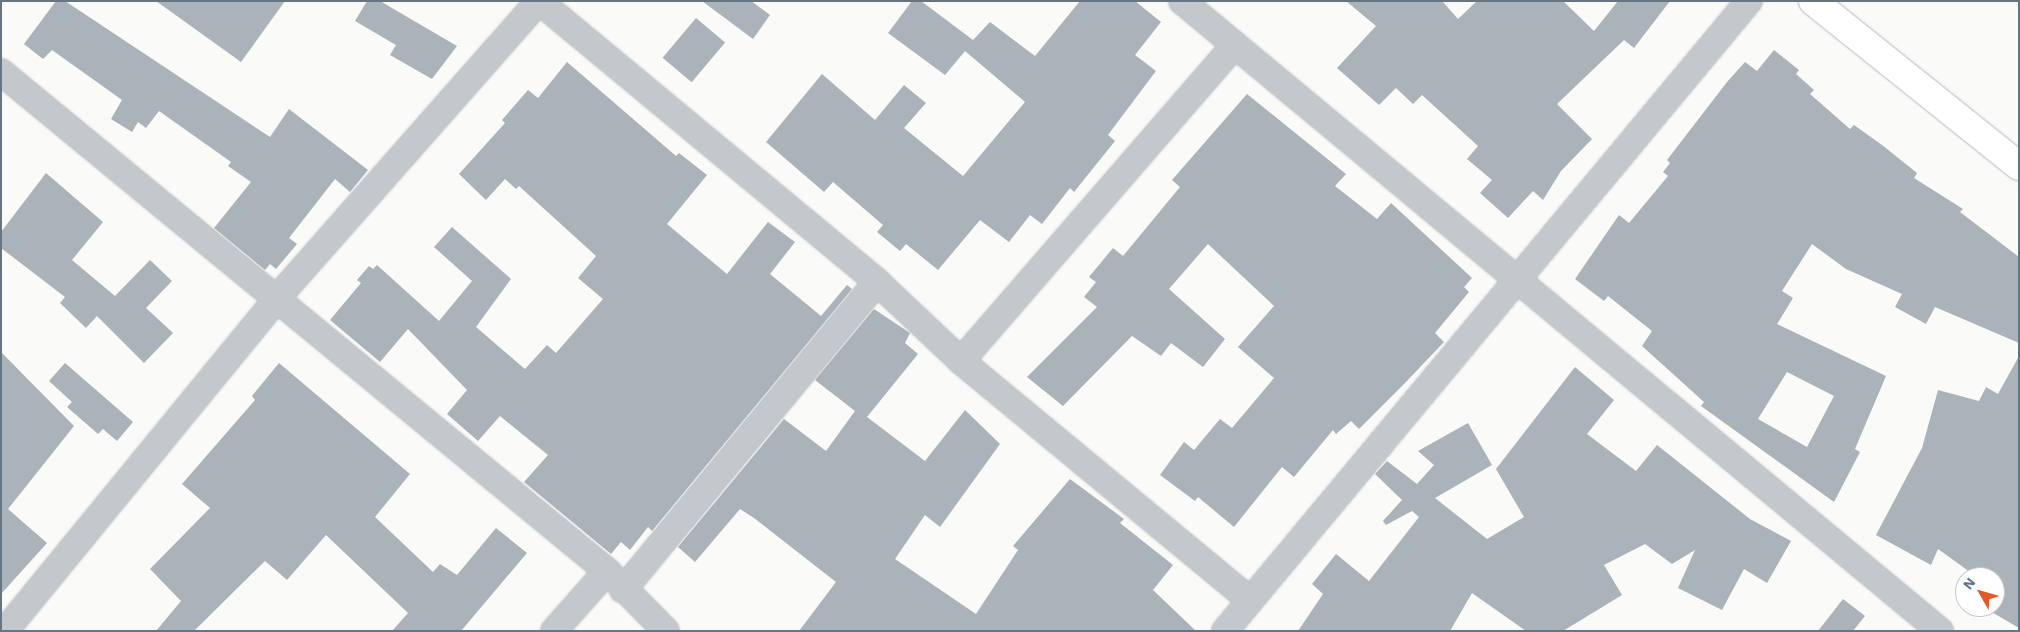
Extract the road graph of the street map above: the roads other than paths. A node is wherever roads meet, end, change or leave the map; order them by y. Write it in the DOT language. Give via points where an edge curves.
graph roads {
  1 [pos="1182,1"];
  2 [pos="1749,1"];
  3 [pos="1813,1"];
  4 [pos="1235,45"];
  5 [pos="1,72"];
  6 [pos="2019,166"];
  7 [pos="1517,278"];
  8 [pos="877,282"];
  9 [pos="278,297"];
  10 [pos="961,361"];
  11 [pos="615,580"];
  12 [pos="1249,599"];
  13 [pos="5,631"];
  14 [pos="554,631"];
  15 [pos="666,631"];
  16 [pos="1224,631"];
  17 [pos="1940,631"];
  1 -- 4 [label="street"];
  2 -- 7 [label="street"];
  3 -- 6 [label="street"];
  4 -- 7 [label="street"];
  4 -- 10 [label="street"];
  5 -- 9 [label="street"];
  7 -- 12 [label="street"];
  7 -- 17 [label="street"];
  8 -- 9 [label="street" via="539,1"];
  8 -- 10 [label="street"];
  8 -- 11 [label="street"];
  9 -- 11 [label="street"];
  9 -- 13 [label="street"];
  10 -- 12 [label="street"];
  11 -- 14 [label="street"];
  11 -- 15 [label="street"];
  12 -- 16 [label="street"];
}
